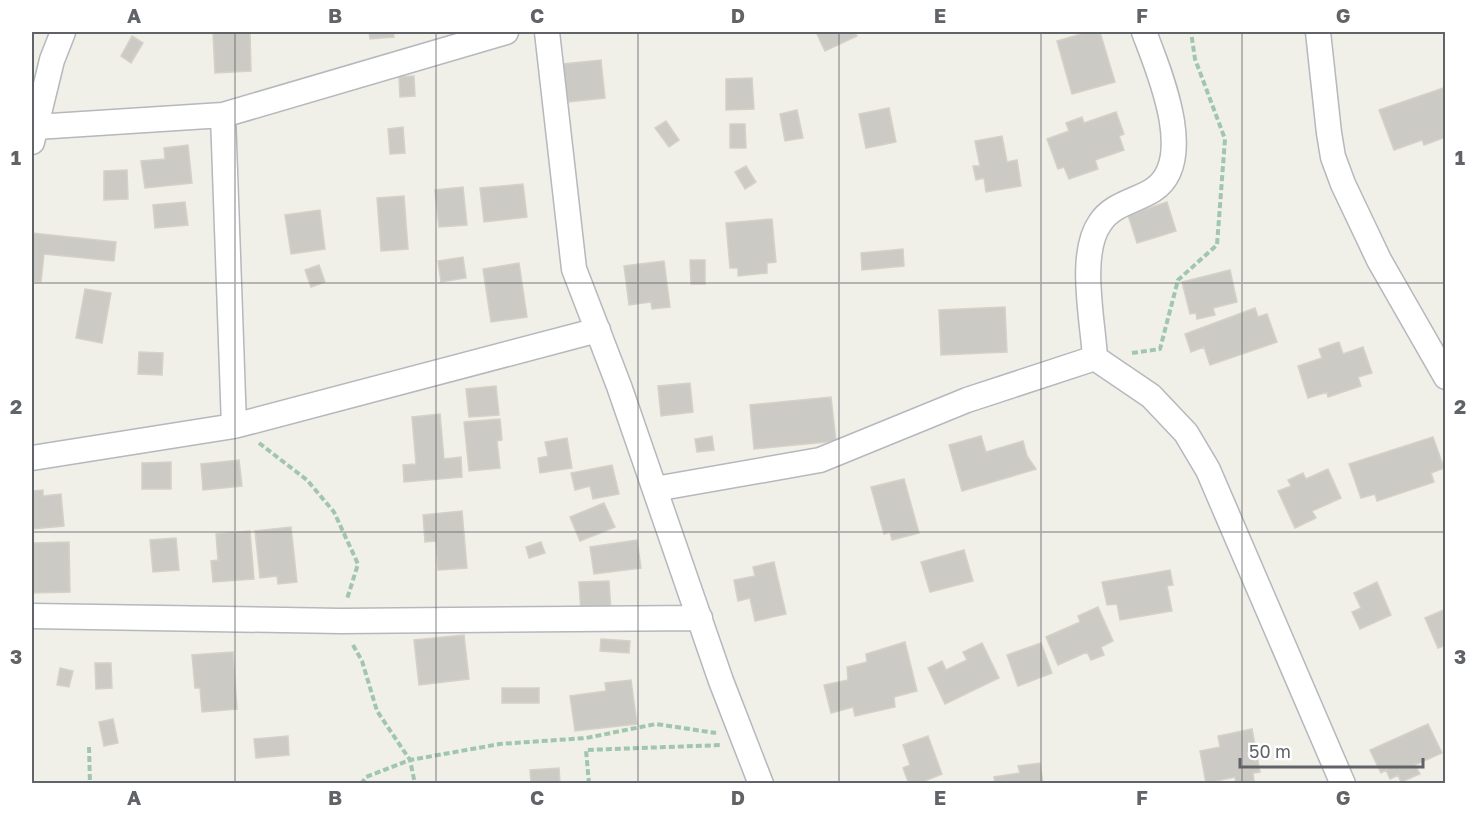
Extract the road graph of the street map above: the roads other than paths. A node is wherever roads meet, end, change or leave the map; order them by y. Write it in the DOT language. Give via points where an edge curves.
graph roads {
  1 [pos="63,32"];
  2 [pos="506,32"];
  3 [pos="547,32"];
  4 [pos="1144,32"];
  5 [pos="1318,32"];
  6 [pos="223,115"];
  7 [pos="34,135"];
  8 [pos="598,330"];
  9 [pos="1095,358"];
  10 [pos="1446,377"];
  11 [pos="234,426"];
  12 [pos="32,458"];
  13 [pos="655,489"];
  14 [pos="32,616"];
  15 [pos="699,618"];
  16 [pos="761,783"];
  17 [pos="1343,783"];
  1 -- 7 [label="street"];
  2 -- 6 [label="street"];
  3 -- 8 [label="street" via="574,268"];
  4 -- 9 [label="street" via="1168,100 1173,163 1155,189 1113,209 1099,223 1089,249"];
  5 -- 10 [label="street" via="1329,133 1343,184 1379,260"];
  6 -- 7 [label="street"];
  6 -- 11 [label="street"];
  8 -- 11 [label="street"];
  8 -- 13 [label="street"];
  9 -- 13 [label="street" via="967,400 820,459"];
  9 -- 17 [label="street" via="1151,396 1186,433 1208,470"];
  11 -- 12 [label="street"];
  13 -- 15 [label="street"];
  14 -- 15 [label="street" via="341,621"];
  15 -- 16 [label="street" via="741,744"];
}
